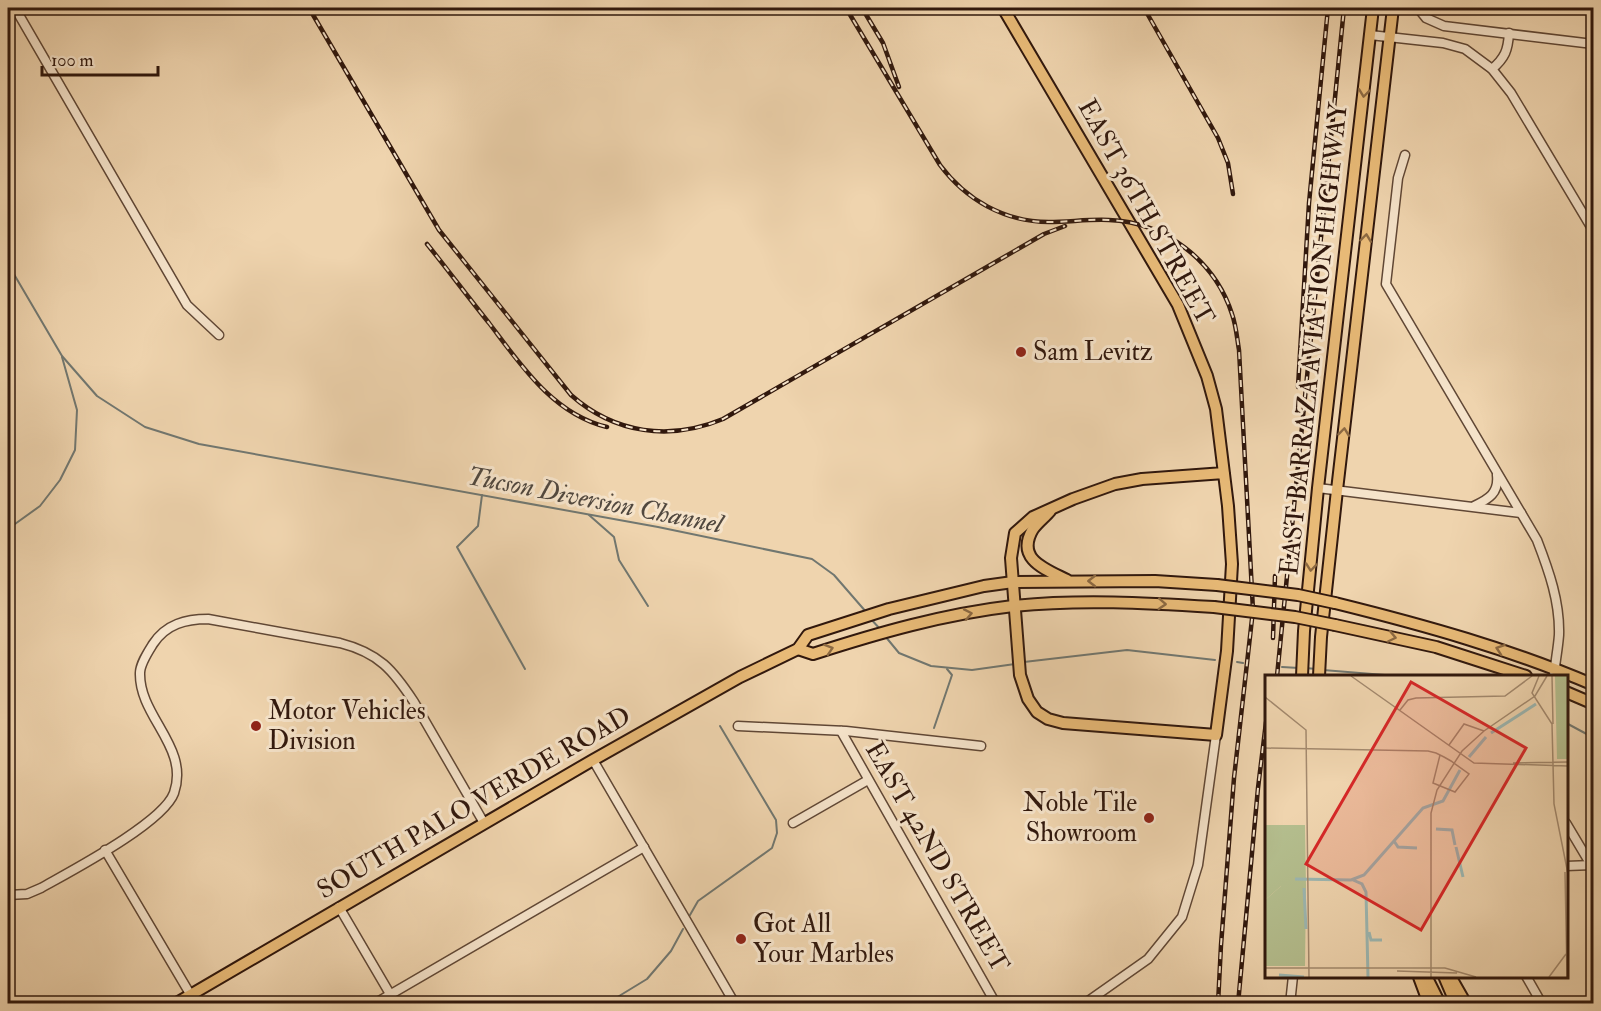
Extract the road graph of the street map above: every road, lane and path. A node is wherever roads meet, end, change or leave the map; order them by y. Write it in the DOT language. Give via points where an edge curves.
graph roads {
  1 [pos="15,8"];
  2 [pos="1003,8"];
  3 [pos="1373,8"];
  4 [pos="1393,8"];
  5 [pos="1419,10"];
  6 [pos="8,12"];
  7 [pos="1509,33"];
  8 [pos="1370,35"];
  9 [pos="1390,37"];
  10 [pos="1593,43"];
  11 [pos="1492,69"];
  12 [pos="1406,155"];
  13 [pos="1593,232"];
  14 [pos="219,335"];
  15 [pos="1497,471"];
  16 [pos="1224,473"];
  17 [pos="1318,488"];
  18 [pos="1337,490"];
  19 [pos="1473,507"];
  20 [pos="1052,509"];
  21 [pos="1521,513"];
  22 [pos="1070,581"];
  23 [pos="1012,582"];
  24 [pos="1014,606"];
  25 [pos="798,649"];
  26 [pos="1554,672"];
  27 [pos="1302,675"];
  28 [pos="1319,675"];
  29 [pos="1523,675"];
  30 [pos="1568,677"];
  31 [pos="1593,685"];
  32 [pos="1568,693"];
  33 [pos="1593,704"];
  34 [pos="738,726"];
  35 [pos="841,731"];
  36 [pos="1216,735"];
  37 [pos="981,746"];
  38 [pos="593,760"];
  39 [pos="868,780"];
  40 [pos="484,823"];
  41 [pos="793,824"];
  42 [pos="1568,826"];
  43 [pos="644,847"];
  44 [pos="105,850"];
  45 [pos="1568,866"];
  46 [pos="1592,867"];
  47 [pos="8,895"];
  48 [pos="339,907"];
  49 [pos="1293,978"];
  50 [pos="1420,978"];
  51 [pos="1427,978"];
  52 [pos="1445,978"];
  53 [pos="1451,978"];
  54 [pos="1527,978"];
  55 [pos="390,994"];
  56 [pos="194,999"];
  57 [pos="175,1004"];
  58 [pos="374,1004"];
  59 [pos="735,1004"];
  60 [pos="996,1004"];
  61 [pos="1084,1004"];
  62 [pos="1290,1004"];
  63 [pos="1429,1004"];
  64 [pos="1440,1004"];
  65 [pos="1456,1004"];
  66 [pos="1466,1004"];
  67 [pos="1542,1004"];
  1 -- 6 [label="street"];
  1 -- 14 [label="street" via="187,305"];
  2 -- 16 [label="main road, EAST 36TH STREET" via="1178,305 1207,375 1216,409"];
  3 -- 8 [label="main road, EAST BARRAZA AVIATION HIGHWAY"];
  4 -- 9 [label="main road, EAST BARRAZA AVIATION HIGHWAY"];
  5 -- 7 [label="street" via="1432,22 1444,26"];
  7 -- 10 [label="street"];
  7 -- 11 [label="street" via="1508,52"];
  8 -- 9 [label="street"];
  8 -- 17 [label="main road, EAST BARRAZA AVIATION HIGHWAY, one-way"];
  9 -- 11 [label="street" via="1465,49"];
  18 -- 9 [label="main road, EAST BARRAZA AVIATION HIGHWAY, one-way"];
  11 -- 13 [label="street" via="1511,93"];
  12 -- 15 [label="street" via="1398,178 1386,284"];
  15 -- 19 [label="street" via="1494,495"];
  15 -- 21 [label="street"];
  16 -- 20 [label="main road" via="1115,484"];
  16 -- 36 [label="main road, EAST 36TH STREET" via="1232,564 1227,651"];
  17 -- 18 [label="street"];
  17 -- 27 [label="main road, EAST BARRAZA AVIATION HIGHWAY, one-way"];
  18 -- 19 [label="street"];
  18 -- 28 [label="main road, EAST BARRAZA AVIATION HIGHWAY"];
  19 -- 21 [label="street"];
  20 -- 22 [label="main road" via="1034,527 1028,540 1029,554 1036,564"];
  20 -- 23 [label="main road" via="1033,517 1015,534"];
  21 -- 26 [label="street" via="1549,569 1557,602 1559,634"];
  22 -- 23 [label="main road, SOUTH PALO VERDE ROAD"];
  26 -- 22 [label="main road, SOUTH PALO VERDE ROAD, one-way, bridge" via="1430,626 1298,595 1155,581"];
  23 -- 24 [label="main road"];
  23 -- 25 [label="main road, SOUTH PALO VERDE ROAD" via="847,621 808,635"];
  25 -- 24 [label="main road, SOUTH PALO VERDE ROAD, one-way" via="813,654 910,624"];
  24 -- 29 [label="main road, SOUTH PALO VERDE ROAD, one-way, bridge" via="1139,602 1295,617 1436,647"];
  24 -- 36 [label="main road" via="1020,675 1036,712 1063,723"];
  25 -- 38 [label="main road, SOUTH PALO VERDE ROAD"];
  30 -- 31 [label="main road, SOUTH PALO VERDE ROAD"];
  32 -- 33 [label="main road"];
  34 -- 35 [label="street"];
  35 -- 37 [label="street"];
  35 -- 39 [label="street, EAST 42ND STREET"];
  36 -- 61 [label="street" via="1198,865 1182,917 1148,959"];
  38 -- 40 [label="main road, SOUTH PALO VERDE ROAD"];
  38 -- 43 [label="street"];
  39 -- 41 [label="street"];
  39 -- 60 [label="street, EAST 42ND STREET"];
  40 -- 44 [label="street" via="402,683 370,654 315,638 208,619 187,619 156,639 140,672 144,698 170,743 177,770 174,793 164,810"];
  40 -- 48 [label="main road, SOUTH PALO VERDE ROAD"];
  42 -- 46 [label="street"];
  43 -- 55 [label="street"];
  43 -- 59 [label="street"];
  44 -- 47 [label="street" via="34,892"];
  44 -- 56 [label="street"];
  45 -- 46 [label="street"];
  48 -- 55 [label="street"];
  48 -- 56 [label="main road, SOUTH PALO VERDE ROAD"];
  49 -- 62 [label="street"];
  50 -- 63 [label="main road"];
  51 -- 64 [label="main road"];
  52 -- 65 [label="main road"];
  53 -- 66 [label="main road"];
  54 -- 67 [label="street"];
  55 -- 58 [label="street"];
  56 -- 57 [label="main road, SOUTH PALO VERDE ROAD"];
}
